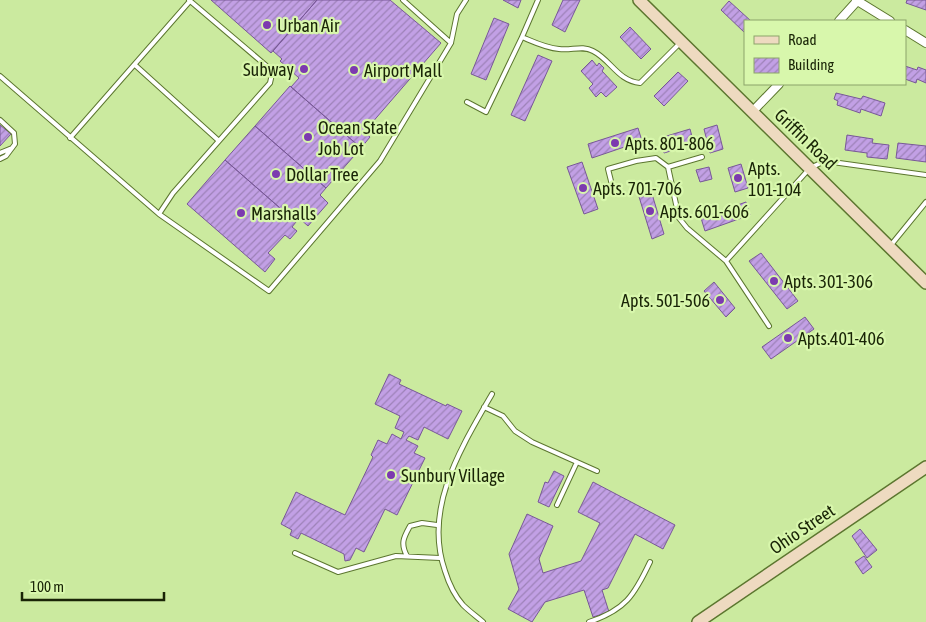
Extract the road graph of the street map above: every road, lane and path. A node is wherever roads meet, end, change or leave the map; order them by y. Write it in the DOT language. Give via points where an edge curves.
graph roads {
  1 [pos="190,0"];
  2 [pos="403,0"];
  3 [pos="466,0"];
  4 [pos="538,0"];
  5 [pos="639,0"];
  6 [pos="857,1"];
  7 [pos="840,20"];
  8 [pos="888,20"];
  9 [pos="906,31"];
  10 [pos="522,37"];
  11 [pos="682,41"];
  12 [pos="926,43"];
  13 [pos="451,44"];
  14 [pos="134,64"];
  15 [pos="0,76"];
  16 [pos="778,85"];
  17 [pos="467,102"];
  18 [pos="752,111"];
  19 [pos="0,120"];
  20 [pos="70,138"];
  21 [pos="219,141"];
  22 [pos="14,146"];
  23 [pos="0,153"];
  24 [pos="702,157"];
  25 [pos="0,159"];
  26 [pos="668,167"];
  27 [pos="810,168"];
  28 [pos="926,175"];
  29 [pos="612,185"];
  30 [pos="926,202"];
  31 [pos="159,214"];
  32 [pos="889,246"];
  33 [pos="726,261"];
  34 [pos="926,283"];
  35 [pos="769,326"];
  36 [pos="492,394"];
  37 [pos="484,407"];
  38 [pos="577,462"];
  39 [pos="926,467"];
  40 [pos="597,471"];
  41 [pos="557,505"];
  42 [pos="436,525"];
  43 [pos="295,553"];
  44 [pos="407,556"];
  45 [pos="440,558"];
  46 [pos="650,562"];
  47 [pos="483,622"];
  48 [pos="589,622"];
  49 [pos="698,622"];
  1 -- 14 [label="lane"];
  1 -- 21 [label="lane" via="272,74 270,84"];
  2 -- 13 [label="lane"];
  3 -- 13 [label="lane" via="457,14"];
  4 -- 10 [label="lane"];
  5 -- 11 [label="main road, Griffin Road"];
  6 -- 7 [label="street"];
  6 -- 8 [label="street"];
  9 -- 12 [label="street"];
  10 -- 11 [label="lane" via="558,50 592,50 622,77 640,83"];
  10 -- 17 [label="lane" via="486,112"];
  11 -- 18 [label="main road, Griffin Road"];
  13 -- 31 [label="lane" via="380,161 268,292"];
  14 -- 20 [label="lane"];
  14 -- 21 [label="lane"];
  15 -- 20 [label="lane"];
  16 -- 18 [label="street"];
  18 -- 27 [label="main road, Griffin Road"];
  19 -- 22 [label="lane" via="14,133"];
  20 -- 31 [label="lane"];
  21 -- 31 [label="lane" via="173,193"];
  22 -- 23 [label="lane"];
  22 -- 25 [label="lane"];
  24 -- 26 [label="lane"];
  26 -- 29 [label="lane" via="656,158 608,169"];
  26 -- 33 [label="lane" via="679,218 686,228"];
  27 -- 28 [label="lane" via="825,161"];
  27 -- 32 [label="main road, Griffin Road"];
  27 -- 33 [label="lane"];
  30 -- 32 [label="lane"];
  32 -- 34 [label="main road, Griffin Road"];
  33 -- 35 [label="lane"];
  36 -- 37 [label="lane"];
  37 -- 38 [label="lane" via="503,416 515,431 532,442"];
  37 -- 42 [label="lane" via="446,486"];
  38 -- 40 [label="lane"];
  38 -- 41 [label="lane"];
  39 -- 49 [label="main road, Ohio Street"];
  42 -- 44 [label="lane" via="422,523 410,526 403,538"];
  42 -- 45 [label="lane"];
  43 -- 44 [label="lane" via="338,572"];
  44 -- 45 [label="lane"];
  45 -- 47 [label="lane" via="450,587 463,605"];
  46 -- 48 [label="lane" via="632,596 622,607"];
}
